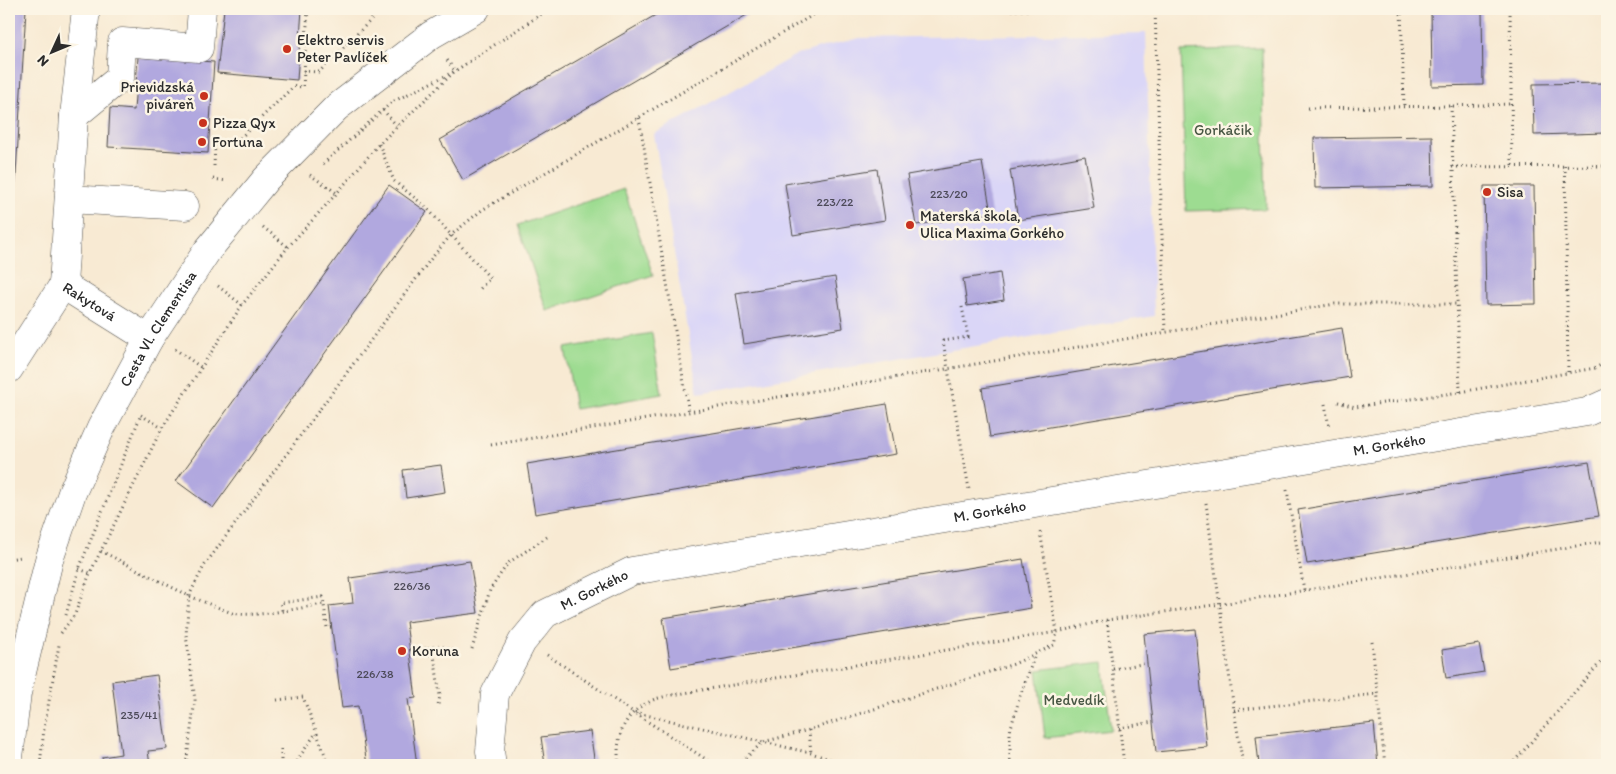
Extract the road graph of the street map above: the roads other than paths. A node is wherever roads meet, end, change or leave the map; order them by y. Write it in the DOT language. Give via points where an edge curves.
graph roads {
  1 [pos="86,9"];
  2 [pos="202,9"];
  3 [pos="476,9"];
  4 [pos="74,116"];
  5 [pos="69,200"];
  6 [pos="186,206"];
  7 [pos="63,285"];
  8 [pos="149,339"];
  9 [pos="9,369"];
  10 [pos="1607,403"];
  11 [pos="9,756"];
  12 [pos="492,765"];
  1 -- 4 [label="street"];
  2 -- 4 [label="street" via="199,48 122,42 120,78"];
  3 -- 8 [label="street, Cesta Vl. Clementisa" via="431,35 336,108 266,180 207,251"];
  4 -- 5 [label="street"];
  5 -- 6 [label="street"];
  5 -- 7 [label="street"];
  7 -- 8 [label="street, Rakytová"];
  7 -- 9 [label="street, Rakytová"];
  8 -- 11 [label="street, Cesta Vl. Clementisa" via="101,428 72,493 49,560 17,693"];
  10 -- 12 [label="street, M. Gorkého" via="1586,412 632,571 545,614 522,642 495,694 490,750"];
}
